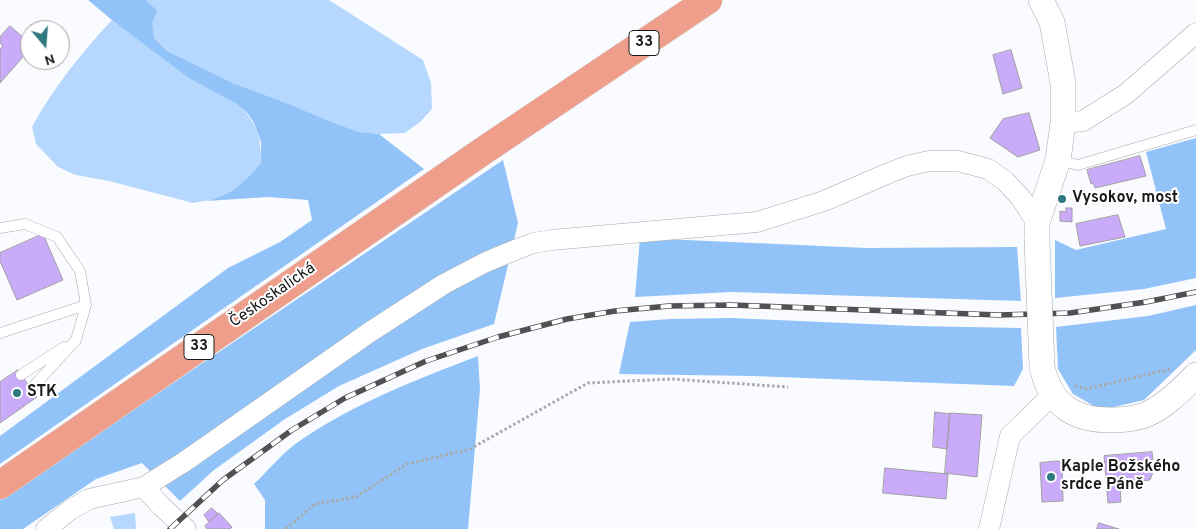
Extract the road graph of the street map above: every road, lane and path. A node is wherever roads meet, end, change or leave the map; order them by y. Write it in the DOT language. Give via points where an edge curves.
graph roads {
  1 [pos="708,0"];
  2 [pos="1041,0"];
  3 [pos="1196,33"];
  4 [pos="1063,123"];
  5 [pos="1196,130"];
  6 [pos="1058,160"];
  7 [pos="0,228"];
  8 [pos="1037,231"];
  9 [pos="86,305"];
  10 [pos="0,334"];
  11 [pos="76,340"];
  12 [pos="1187,371"];
  13 [pos="21,375"];
  14 [pos="1047,380"];
  15 [pos="788,387"];
  16 [pos="31,390"];
  17 [pos="0,485"];
  18 [pos="144,487"];
  19 [pos="46,529"];
  20 [pos="186,529"];
  21 [pos="286,529"];
  22 [pos="989,529"];
  1 -- 17 [label="main road, Českoskalická / 33" via="482,151"];
  2 -- 4 [label="street" via="1052,22 1063,83"];
  3 -- 4 [label="street" via="1126,94 1084,121"];
  4 -- 6 [label="street"];
  5 -- 6 [label="lane" via="1078,165"];
  6 -- 8 [label="street"];
  7 -- 9 [label="lane" via="25,224 56,237 80,271"];
  8 -- 14 [label="street, bridge"];
  8 -- 18 [label="street" via="1021,198 988,169 958,161 929,161 907,166 824,201 757,222 533,244 486,262 444,284"];
  9 -- 10 [label="lane"];
  9 -- 11 [label="lane"];
  11 -- 13 [label="lane"];
  11 -- 16 [label="lane"];
  12 -- 14 [label="path" via="1086,388"];
  12 -- 14 [label="street" via="1170,400 1145,415 1128,419 1081,417 1059,403"];
  14 -- 22 [label="street" via="1010,436"];
  15 -- 21 [label="path" via="671,379 588,382 470,450 407,464 356,497 315,504"];
  18 -- 19 [label="street" via="89,499"];
  18 -- 20 [label="street"];
}
